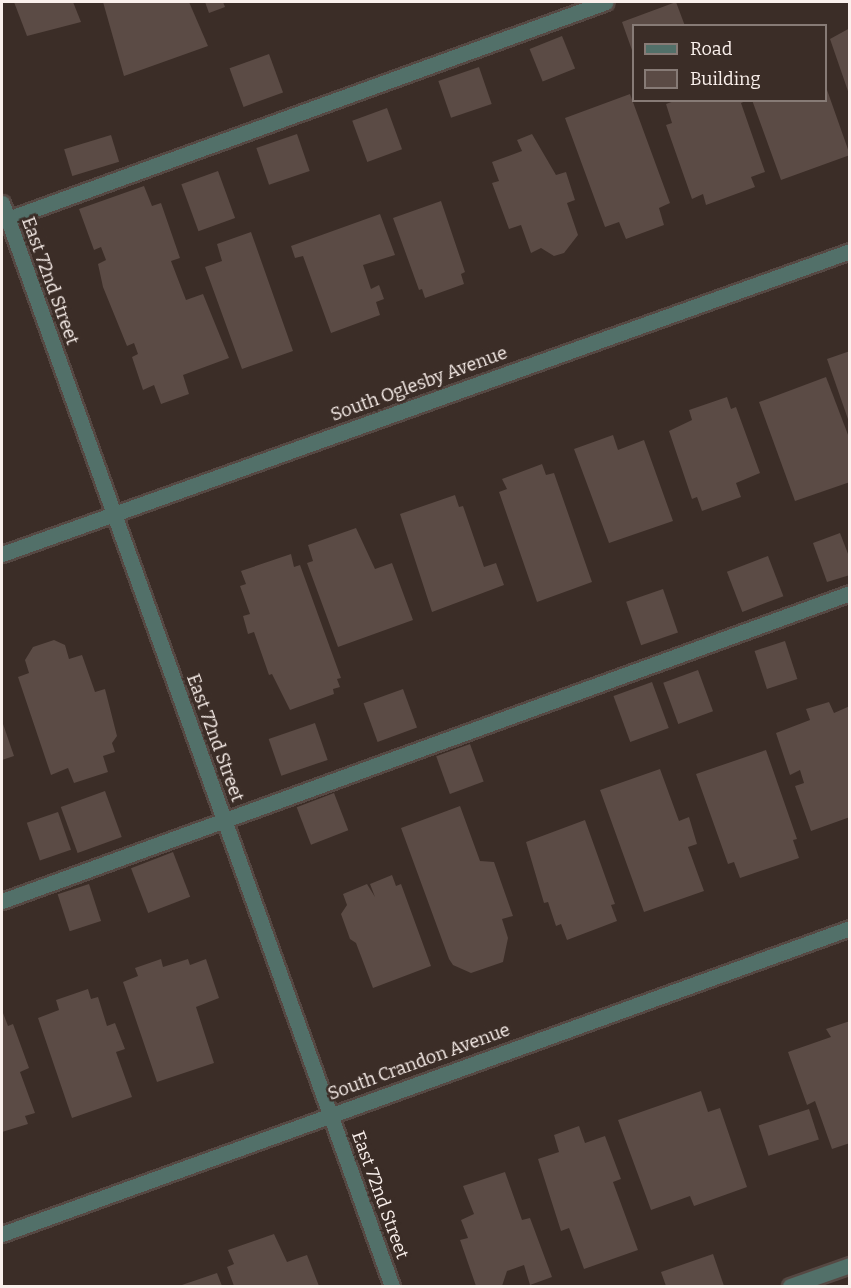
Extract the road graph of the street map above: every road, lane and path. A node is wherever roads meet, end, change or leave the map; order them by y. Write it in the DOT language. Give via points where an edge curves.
graph roads {
  1 [pos="606,2"];
  2 [pos="2,203"];
  3 [pos="4,220"];
  4 [pos="849,251"];
  5 [pos="114,514"];
  6 [pos="2,555"];
  7 [pos="849,593"];
  8 [pos="224,820"];
  9 [pos="2,901"];
  10 [pos="849,928"];
  11 [pos="330,1115"];
  12 [pos="2,1234"];
  13 [pos="849,1265"];
  14 [pos="392,1287"];
  15 [pos="790,1287"];
  1 -- 3 [label="street"];
  2 -- 3 [label="street, East 72nd Street"];
  3 -- 5 [label="street, East 72nd Street"];
  4 -- 5 [label="street, South Oglesby Avenue"];
  5 -- 6 [label="street, South Oglesby Avenue"];
  5 -- 8 [label="street, East 72nd Street"];
  7 -- 8 [label="street"];
  8 -- 9 [label="street"];
  8 -- 11 [label="street, East 72nd Street"];
  10 -- 11 [label="street, South Crandon Avenue"];
  11 -- 12 [label="street, South Crandon Avenue"];
  11 -- 14 [label="street, East 72nd Street"];
  13 -- 15 [label="street"];
}
